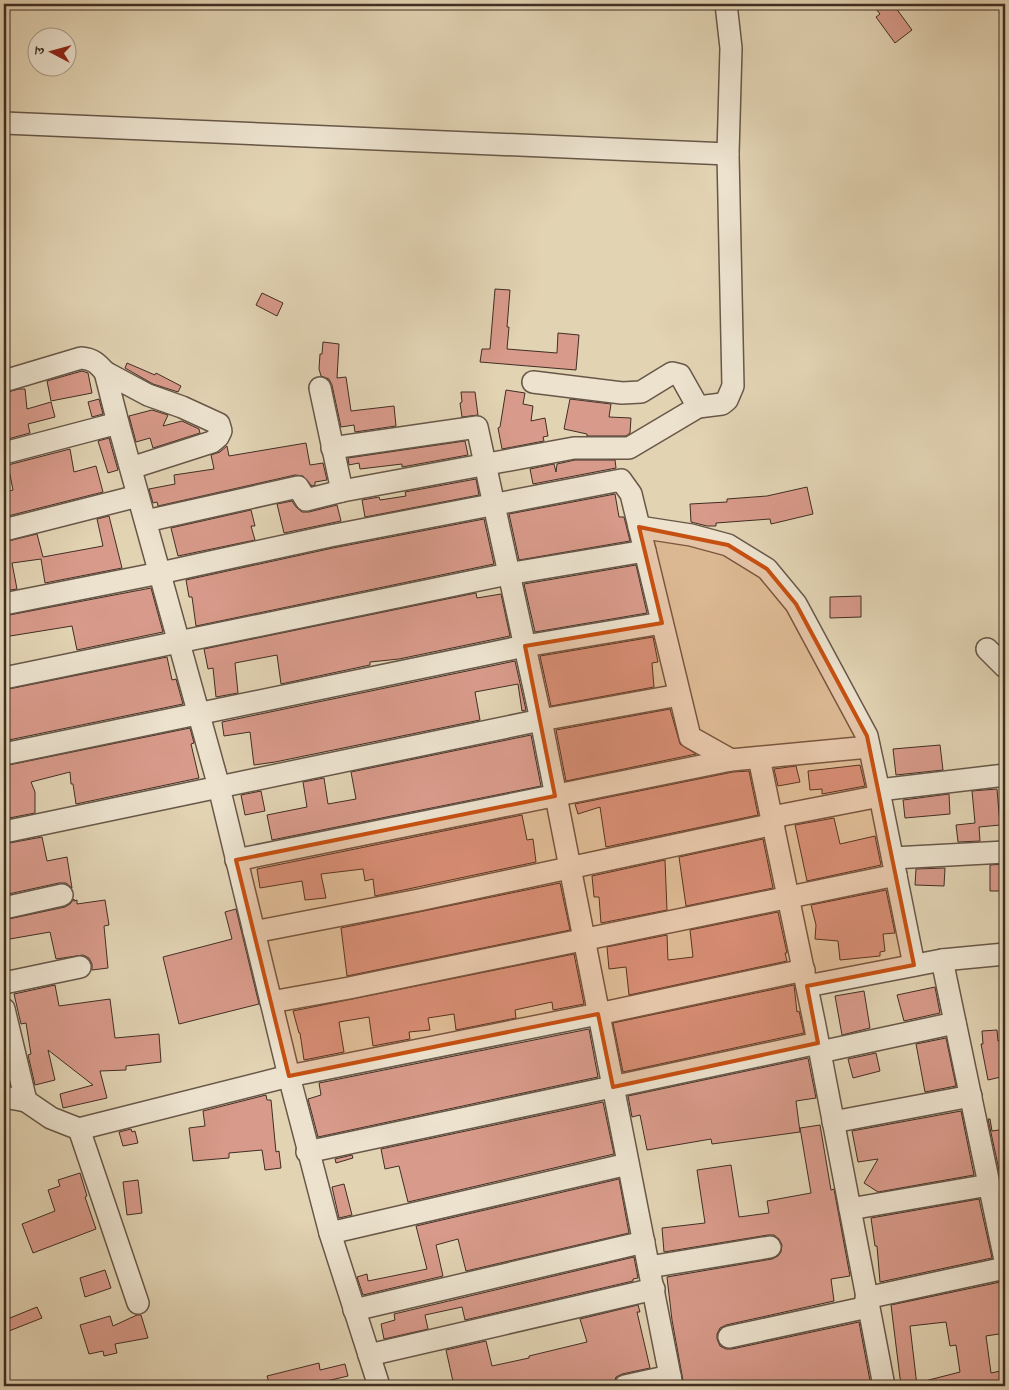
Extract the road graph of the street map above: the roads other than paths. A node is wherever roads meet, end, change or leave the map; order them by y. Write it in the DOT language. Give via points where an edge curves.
graph roads {
  1 [pos="726,4"];
  2 [pos="4,123"];
  3 [pos="728,154"];
  4 [pos="105,372"];
  5 [pos="4,381"];
  6 [pos="533,382"];
  7 [pos="320,388"];
  8 [pos="698,407"];
  9 [pos="118,423"];
  10 [pos="332,448"];
  11 [pos="4,454"];
  12 [pos="486,464"];
  13 [pos="131,468"];
  14 [pos="342,491"];
  15 [pos="138,496"];
  16 [pos="494,505"];
  17 [pos="146,521"];
  18 [pos="639,527"];
  19 [pos="4,530"];
  20 [pos="644,551"];
  21 [pos="160,573"];
  22 [pos="508,574"];
  23 [pos="4,604"];
  24 [pos="662,623"];
  25 [pos="180,643"];
  26 [pos="524,646"];
  27 [pos="987,649"];
  28 [pos="1005,667"];
  29 [pos="4,678"];
  30 [pos="679,695"];
  31 [pos="199,713"];
  32 [pos="541,720"];
  33 [pos="869,747"];
  34 [pos="4,754"];
  35 [pos="759,758"];
  36 [pos="730,760"];
  37 [pos="1005,775"];
  38 [pos="219,787"];
  39 [pos="879,793"];
  40 [pos="555,796"];
  41 [pos="773,821"];
  42 [pos="4,832"];
  43 [pos="1005,852"];
  44 [pos="236,860"];
  45 [pos="895,866"];
  46 [pos="569,868"];
  47 [pos="62,895"];
  48 [pos="789,898"];
  49 [pos="4,908"];
  50 [pos="254,932"];
  51 [pos="583,940"];
  52 [pos="1005,954"];
  53 [pos="942,960"];
  54 [pos="914,965"];
  55 [pos="80,967"];
  56 [pos="806,978"];
  57 [pos="4,983"];
  58 [pos="271,1002"];
  59 [pos="4,1009"];
  60 [pos="598,1014"];
  61 [pos="955,1023"];
  62 [pos="819,1048"];
  63 [pos="289,1076"];
  64 [pos="613,1087"];
  65 [pos="970,1096"];
  66 [pos="4,1097"];
  67 [pos="26,1101"];
  68 [pos="833,1122"];
  69 [pos="78,1128"];
  70 [pos="307,1152"];
  71 [pos="628,1164"];
  72 [pos="989,1186"];
  73 [pos="850,1209"];
  74 [pos="330,1233"];
  75 [pos="644,1242"];
  76 [pos="770,1247"];
  77 [pos="1005,1260"];
  78 [pos="649,1267"];
  79 [pos="1005,1268"];
  80 [pos="654,1289"];
  81 [pos="867,1302"];
  82 [pos="138,1303"];
  83 [pos="354,1310"];
  84 [pos="730,1337"];
  85 [pos="369,1355"];
  86 [pos="671,1381"];
  87 [pos="379,1386"];
  88 [pos="625,1386"];
  89 [pos="884,1386"];
  1 -- 3 [label="street" via="731,48"];
  2 -- 3 [label="street"];
  3 -- 8 [label="street" via="733,386 722,404"];
  4 -- 5 [label="street" via="96,361 81,358"];
  4 -- 9 [label="street"];
  4 -- 13 [label="street" via="148,395 219,424 221,431 212,442"];
  6 -- 8 [label="street" via="622,393 641,392 672,373 680,374"];
  7 -- 10 [label="street"];
  8 -- 12 [label="street" via="629,448 574,448"];
  9 -- 11 [label="street"];
  9 -- 13 [label="street"];
  10 -- 12 [label="street" via="477,427"];
  10 -- 14 [label="street"];
  12 -- 14 [label="street"];
  12 -- 16 [label="street"];
  13 -- 15 [label="street"];
  14 -- 17 [label="street" via="306,500 298,487"];
  15 -- 17 [label="street"];
  15 -- 19 [label="street"];
  16 -- 18 [label="street" via="621,480 631,494"];
  16 -- 21 [label="street"];
  16 -- 22 [label="street"];
  17 -- 21 [label="street"];
  18 -- 20 [label="street"];
  18 -- 33 [label="street" via="728,545 767,569 796,604 867,736"];
  20 -- 22 [label="street"];
  20 -- 24 [label="street"];
  21 -- 23 [label="street"];
  21 -- 25 [label="street"];
  22 -- 25 [label="street"];
  22 -- 26 [label="street"];
  24 -- 26 [label="street"];
  24 -- 30 [label="street"];
  25 -- 29 [label="street"];
  25 -- 31 [label="street"];
  26 -- 31 [label="street"];
  26 -- 32 [label="street"];
  27 -- 28 [label="street"];
  30 -- 32 [label="street"];
  30 -- 36 [label="street" via="690,737"];
  31 -- 34 [label="street"];
  31 -- 38 [label="street"];
  32 -- 38 [label="street"];
  32 -- 40 [label="street"];
  33 -- 35 [label="street"];
  33 -- 39 [label="street"];
  35 -- 36 [label="street"];
  35 -- 41 [label="street"];
  36 -- 40 [label="street"];
  37 -- 39 [label="street"];
  38 -- 42 [label="street"];
  38 -- 44 [label="street"];
  39 -- 41 [label="street"];
  39 -- 45 [label="street"];
  40 -- 44 [label="street"];
  40 -- 46 [label="street"];
  41 -- 46 [label="street"];
  41 -- 48 [label="street"];
  43 -- 45 [label="street"];
  44 -- 50 [label="street"];
  45 -- 48 [label="street"];
  45 -- 54 [label="street"];
  46 -- 50 [label="street"];
  46 -- 51 [label="street"];
  47 -- 49 [label="street"];
  48 -- 51 [label="street"];
  48 -- 56 [label="street"];
  50 -- 58 [label="street"];
  51 -- 58 [label="street"];
  51 -- 60 [label="street"];
  52 -- 53 [label="street"];
  53 -- 54 [label="street"];
  53 -- 61 [label="street"];
  54 -- 56 [label="street"];
  55 -- 57 [label="street"];
  56 -- 60 [label="street"];
  56 -- 62 [label="street"];
  58 -- 63 [label="street"];
  59 -- 67 [label="street"];
  60 -- 63 [label="street"];
  60 -- 64 [label="street"];
  61 -- 62 [label="street"];
  61 -- 65 [label="street"];
  62 -- 64 [label="street"];
  62 -- 68 [label="street"];
  63 -- 69 [label="street"];
  63 -- 70 [label="street"];
  64 -- 70 [label="street"];
  64 -- 71 [label="street"];
  65 -- 68 [label="street"];
  65 -- 72 [label="street"];
  66 -- 67 [label="street"];
  67 -- 69 [label="street" via="51,1118"];
  68 -- 73 [label="street"];
  69 -- 82 [label="street"];
  70 -- 74 [label="street"];
  71 -- 74 [label="street"];
  71 -- 75 [label="street"];
  72 -- 73 [label="street"];
  72 -- 77 [label="street"];
  73 -- 81 [label="street"];
  74 -- 83 [label="street"];
  75 -- 78 [label="street"];
  75 -- 83 [label="street"];
  76 -- 78 [label="street"];
  78 -- 80 [label="street"];
  79 -- 81 [label="street"];
  80 -- 85 [label="street"];
  80 -- 86 [label="street"];
  81 -- 84 [label="street"];
  81 -- 89 [label="street"];
  83 -- 85 [label="street"];
  85 -- 87 [label="street"];
  86 -- 88 [label="street"];
}
